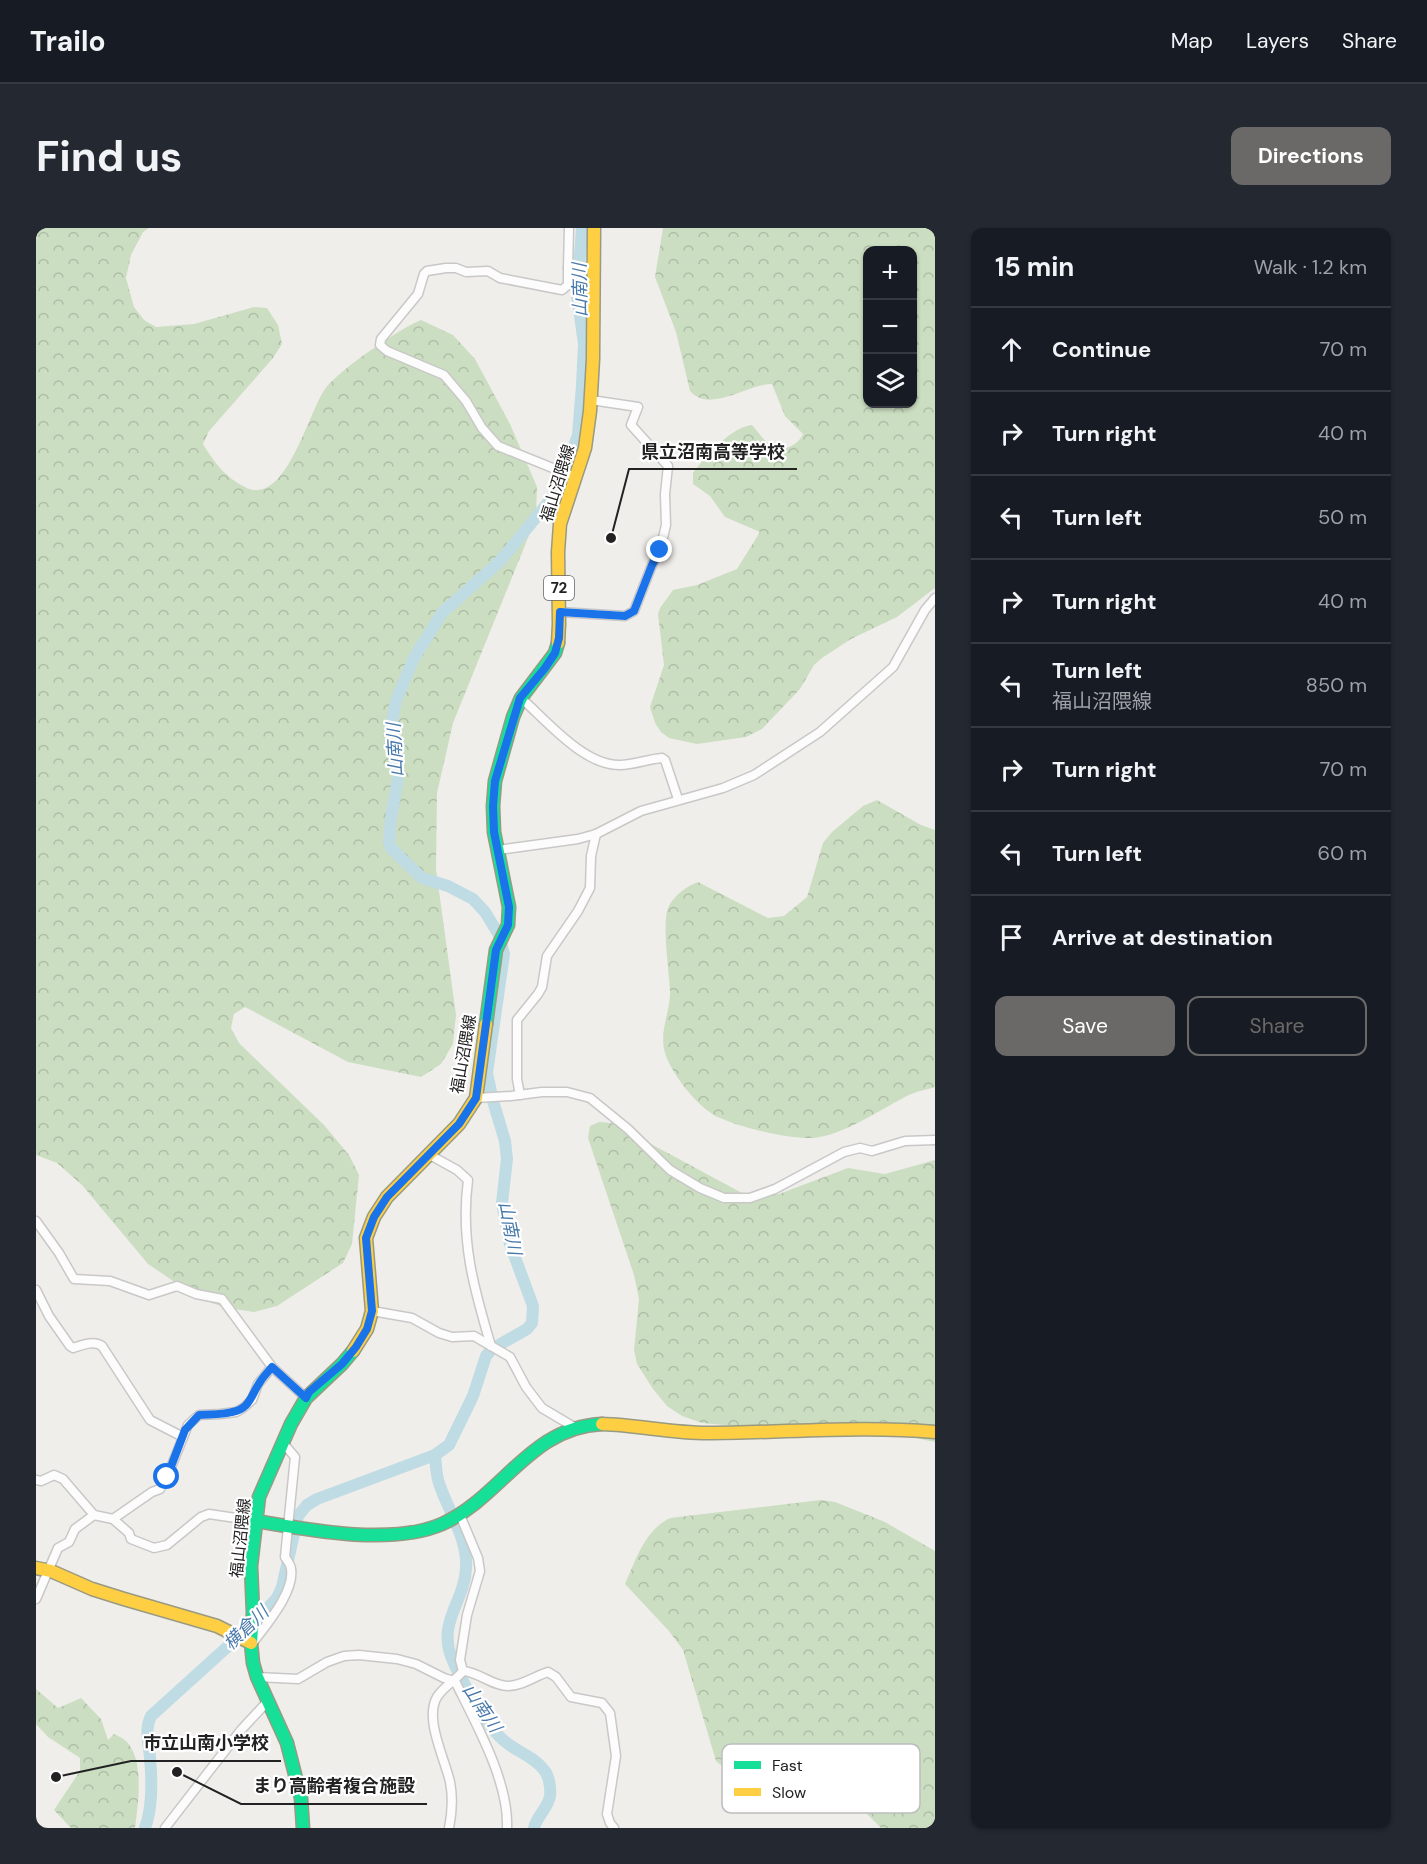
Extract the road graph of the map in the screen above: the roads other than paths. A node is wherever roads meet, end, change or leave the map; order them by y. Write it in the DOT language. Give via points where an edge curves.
graph roads {
  1 [pos="569,228"];
  2 [pos="594,228"];
  3 [pos="588,267"];
  4 [pos="569,268"];
  5 [pos="591,400"];
  6 [pos="573,477"];
  7 [pos="935,598"];
  8 [pos="560,612"];
  9 [pos="520,698"];
  10 [pos="678,800"];
  11 [pos="596,834"];
  12 [pos="498,850"];
  13 [pos="520,1095"];
  14 [pos="476,1098"];
  15 [pos="935,1140"];
  16 [pos="428,1154"];
  17 [pos="36,1221"];
  18 [pos="36,1290"];
  19 [pos="372,1311"];
  20 [pos="491,1346"];
  21 [pos="272,1367"];
  22 [pos="306,1398"];
  23 [pos="574,1427"];
  24 [pos="935,1432"];
  25 [pos="183,1437"];
  26 [pos="284,1443"];
  27 [pos="36,1480"];
  28 [pos="94,1515"];
  29 [pos="455,1518"];
  30 [pos="113,1519"];
  31 [pos="256,1521"];
  32 [pos="288,1527"];
  33 [pos="36,1568"];
  34 [pos="49,1570"];
  35 [pos="36,1599"];
  36 [pos="245,1637"];
  37 [pos="463,1671"];
  38 [pos="257,1677"];
  39 [pos="454,1681"];
  40 [pos="268,1701"];
  41 [pos="165,1828"];
  42 [pos="303,1828"];
  43 [pos="449,1828"];
  44 [pos="507,1828"];
  45 [pos="615,1828"];
  1 -- 4 [label="street"];
  2 -- 3 [label="main road, 福山沼隈線 / 72"];
  3 -- 4 [label="street"];
  3 -- 5 [label="main road, 福山沼隈線 / 72" via="594,357"];
  4 -- 6 [label="street" via="568,285 562,290 500,278 488,271 427,271 418,294 380,345 444,375 498,447"];
  5 -- 6 [label="main road, 福山沼隈線 / 72" via="587,439"];
  5 -- 8 [label="street" via="638,407 631,424 668,466 666,525 660,550 634,611 625,616"];
  6 -- 8 [label="main road, 福山沼隈線 / 72" via="557,542"];
  7 -- 10 [label="street" via="893,667 820,732 754,776"];
  8 -- 9 [label="main road, 福山沼隈線 / 72" via="555,653"];
  9 -- 10 [label="street" via="590,757 609,765 662,758"];
  9 -- 12 [label="main road, 福山沼隈線 / 72" via="495,781 494,832"];
  10 -- 11 [label="street" via="641,811"];
  11 -- 12 [label="street"];
  11 -- 13 [label="street" via="590,888 547,956 542,987 517,1020"];
  12 -- 14 [label="main road, 福山沼隈線 / 72" via="509,907 508,925 501,938"];
  13 -- 14 [label="street"];
  13 -- 15 [label="street" via="567,1092 590,1098 670,1170 724,1198 750,1198 775,1189 844,1152"];
  14 -- 16 [label="main road, 福山沼隈線 / 72" via="459,1124"];
  16 -- 19 [label="main road, 福山沼隈線 / 72" via="387,1197 366,1238"];
  16 -- 20 [label="street" via="468,1180 464,1208 468,1260"];
  17 -- 21 [label="street" via="74,1279 110,1281 149,1295 177,1286 222,1299"];
  18 -- 25 [label="street" via="70,1346 99,1343 150,1420"];
  19 -- 20 [label="street" via="412,1318 439,1334 474,1336"];
  19 -- 22 [label="main road, 福山沼隈線 / 72" via="356,1347"];
  20 -- 23 [label="street" via="510,1356 542,1408"];
  21 -- 22 [label="street"];
  21 -- 25 [label="street" via="243,1408 199,1415 188,1425"];
  22 -- 26 [label="main road, 福山沼隈線 / 72"];
  23 -- 24 [label="main road" via="614,1425 722,1433 863,1427"];
  23 -- 29 [label="main road" via="547,1441"];
  25 -- 30 [label="street" via="160,1489"];
  26 -- 31 [label="main road, 福山沼隈線 / 72" via="259,1497"];
  26 -- 32 [label="street" via="295,1457"];
  27 -- 28 [label="street" via="54,1475 63,1479"];
  28 -- 30 [label="street"];
  28 -- 34 [label="street" via="75,1529 69,1542 58,1548"];
  29 -- 32 [label="main road" via="407,1533 366,1534"];
  29 -- 37 [label="street" via="478,1557 480,1571 469,1602 460,1660"];
  30 -- 31 [label="street" via="131,1539 154,1548 167,1545 209,1514"];
  31 -- 32 [label="main road"];
  31 -- 36 [label="main road, 福山沼隈線 / 72" via="251,1566 253,1613"];
  32 -- 36 [label="street" via="285,1557 291,1568 290,1582 282,1602"];
  33 -- 34 [label="main road"];
  34 -- 35 [label="street"];
  34 -- 36 [label="main road" via="92,1589"];
  36 -- 38 [label="main road, 福山沼隈線 / 72"];
  37 -- 39 [label="street"];
  37 -- 45 [label="street" via="507,1686 548,1672 572,1697 602,1703 608,1709 616,1756 607,1814"];
  38 -- 39 [label="street" via="298,1679 327,1662 359,1655 416,1664"];
  38 -- 40 [label="main road, 福山沼隈線 / 72"];
  39 -- 43 [label="street" via="436,1699 433,1715 450,1784"];
  39 -- 44 [label="street" via="485,1743 503,1795"];
  40 -- 41 [label="street"];
  40 -- 42 [label="main road, 福山沼隈線 / 72" via="294,1768"];
}
